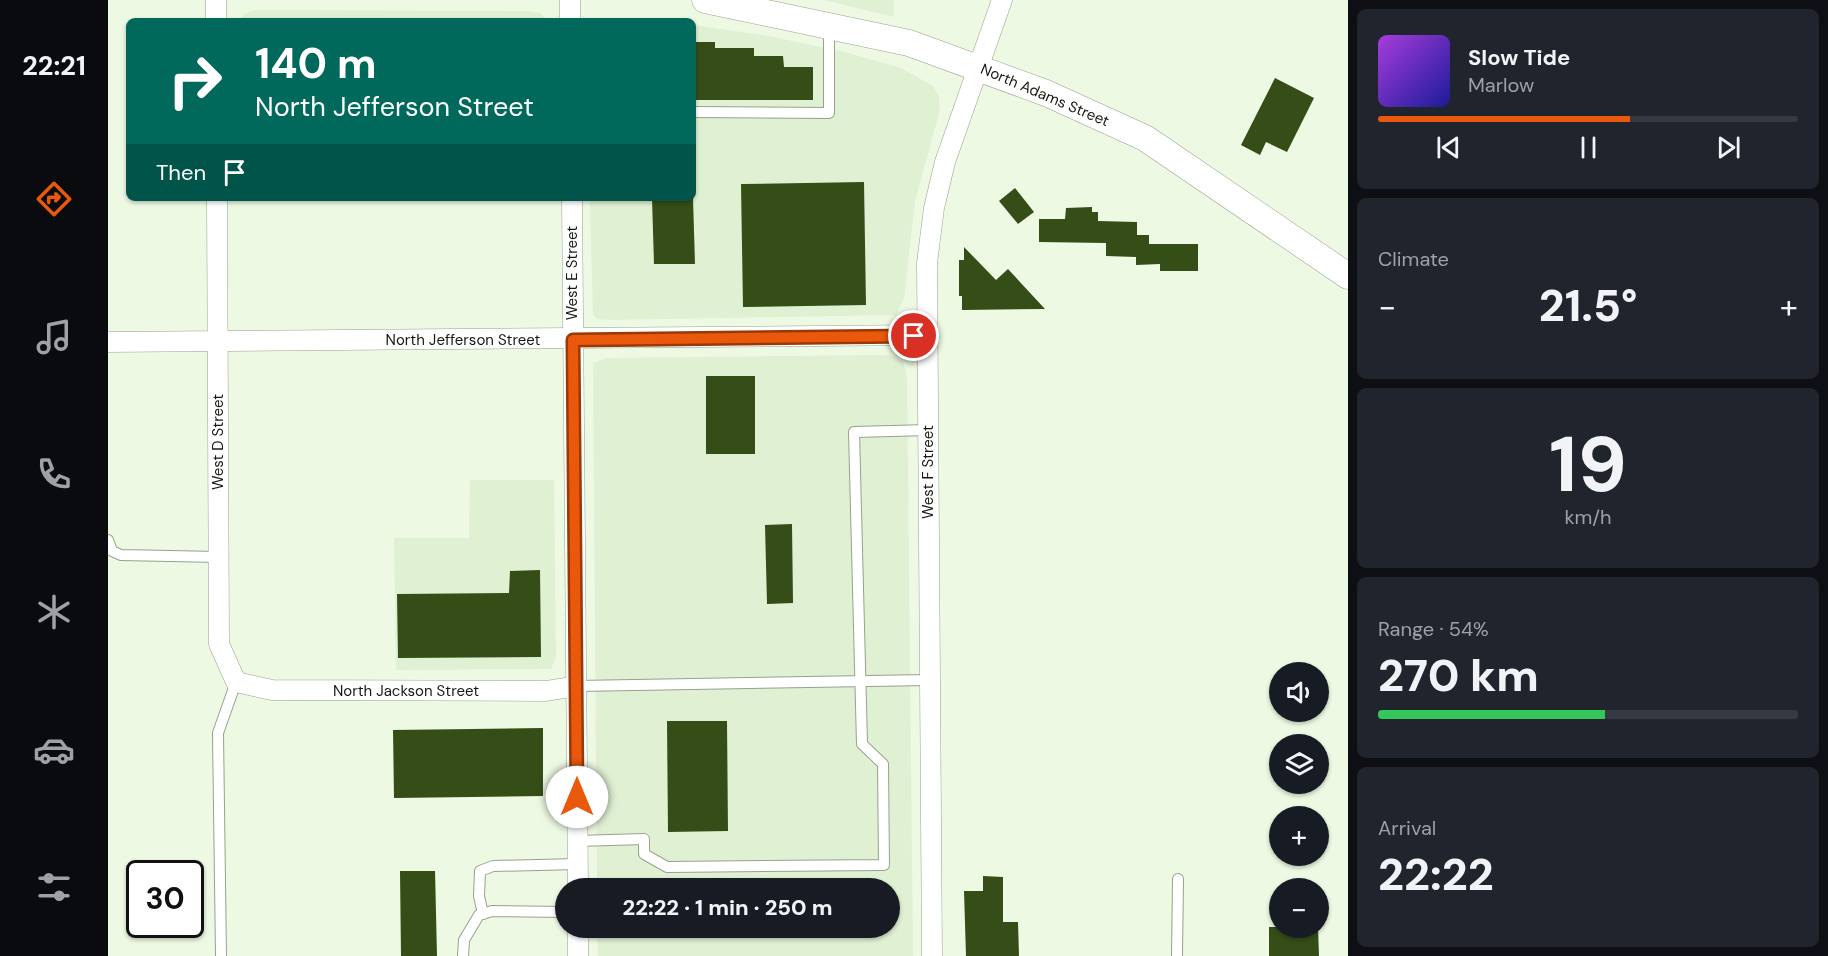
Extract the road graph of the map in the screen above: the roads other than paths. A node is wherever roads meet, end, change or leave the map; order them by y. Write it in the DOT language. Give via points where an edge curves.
graph roads {
  1 [pos="216,0"];
  2 [pos="570,0"];
  3 [pos="705,0"];
  4 [pos="1002,0"];
  5 [pos="216,18"];
  6 [pos="570,18"];
  7 [pos="830,25"];
  8 [pos="980,67"];
  9 [pos="696,112"];
  10 [pos="217,201"];
  11 [pos="572,201"];
  12 [pos="1348,276"];
  13 [pos="926,335"];
  14 [pos="573,340"];
  15 [pos="108,342"];
  16 [pos="218,342"];
  17 [pos="929,430"];
  18 [pos="108,540"];
  19 [pos="218,557"];
  20 [pos="929,680"];
  21 [pos="236,682"];
  22 [pos="861,682"];
  23 [pos="577,686"];
  24 [pos="578,841"];
  25 [pos="578,864"];
  26 [pos="578,878"];
  27 [pos="1178,879"];
  28 [pos="555,912"];
  29 [pos="483,914"];
  30 [pos="578,938"];
  31 [pos="221,956"];
  32 [pos="463,956"];
  33 [pos="578,956"];
  34 [pos="932,956"];
  35 [pos="1177,956"];
  1 -- 5 [label="street"];
  2 -- 6 [label="street"];
  3 -- 7 [label="street, North Adams Street"];
  4 -- 8 [label="street, West F Street"];
  7 -- 8 [label="street, North Adams Street" via="909,43"];
  7 -- 9 [label="lane" via="829,113"];
  8 -- 12 [label="street, North Adams Street" via="1145,138"];
  8 -- 13 [label="street, West F Street" via="951,142 934,208 927,263"];
  10 -- 16 [label="street, West D Street"];
  11 -- 14 [label="street, West E Street"];
  13 -- 14 [label="street, North Jefferson Street"];
  13 -- 17 [label="street, West F Street"];
  14 -- 16 [label="street, North Jefferson Street"];
  14 -- 23 [label="street, West E Street"];
  15 -- 16 [label="street, North Jefferson Street"];
  16 -- 19 [label="street, West D Street"];
  17 -- 20 [label="street, West F Street"];
  17 -- 22 [label="lane" via="854,432"];
  18 -- 19 [label="lane" via="112,551 121,555"];
  19 -- 21 [label="street, West D Street" via="219,644"];
  20 -- 22 [label="lane"];
  20 -- 34 [label="street, West F Street"];
  21 -- 23 [label="street, North Jackson Street" via="272,690 546,691"];
  21 -- 31 [label="lane" via="218,733"];
  22 -- 23 [label="lane"];
  22 -- 24 [label="lane" via="862,744 883,764 884,865 667,867 644,854 644,839"];
  23 -- 24 [label="street, West E Street"];
  24 -- 25 [label="street, West E Street"];
  25 -- 26 [label="street, West E Street"];
  25 -- 29 [label="lane" via="493,866 480,872"];
  27 -- 35 [label="lane"];
  28 -- 29 [label="lane"];
  29 -- 32 [label="lane" via="471,925 464,940"];
  30 -- 33 [label="street"];
}
